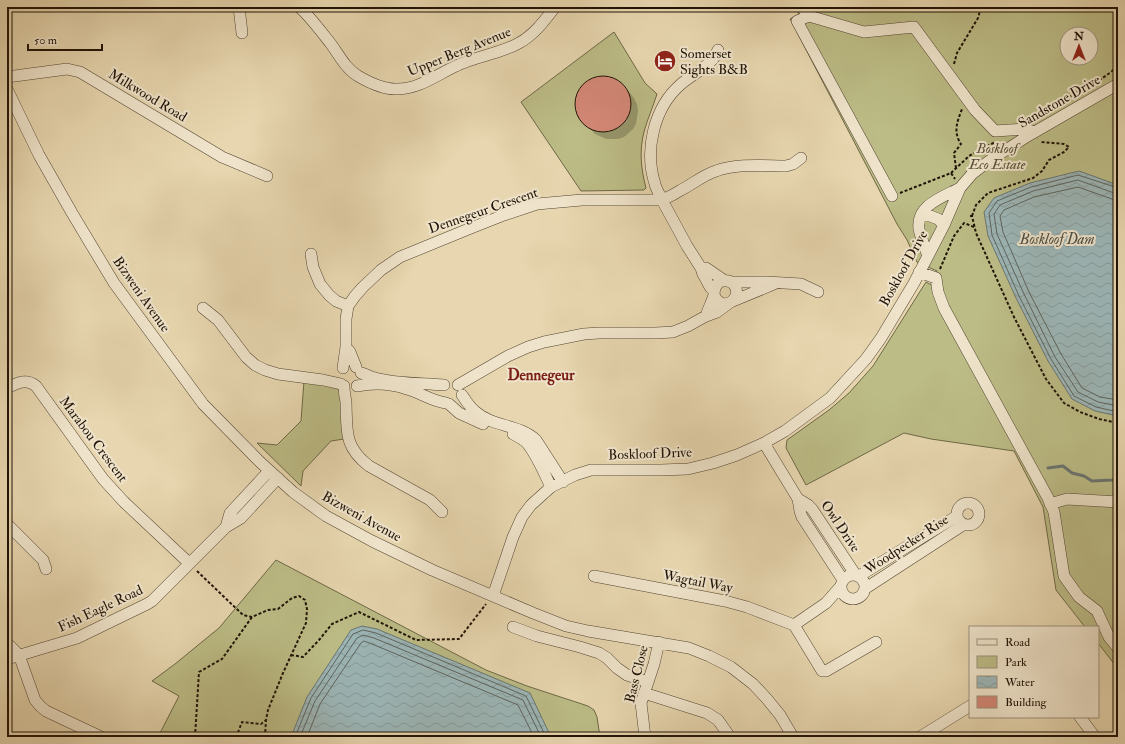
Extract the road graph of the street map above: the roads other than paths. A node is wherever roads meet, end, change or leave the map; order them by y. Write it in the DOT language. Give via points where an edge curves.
graph roads {
  1 [pos="239,7"];
  2 [pos="299,7"];
  3 [pos="555,7"];
  4 [pos="802,7"];
  5 [pos="809,16"];
  6 [pos="242,33"];
  7 [pos="718,50"];
  8 [pos="7,76"];
  9 [pos="1118,84"];
  10 [pos="7,90"];
  11 [pos="1032,127"];
  12 [pos="801,158"];
  13 [pos="267,176"];
  14 [pos="960,188"];
  15 [pos="892,196"];
  16 [pos="662,200"];
  17 [pos="922,213"];
  18 [pos="944,225"];
  19 [pos="311,254"];
  20 [pos="928,256"];
  21 [pos="701,268"];
  22 [pos="919,272"];
  23 [pos="728,281"];
  24 [pos="776,283"];
  25 [pos="818,292"];
  26 [pos="714,293"];
  27 [pos="731,302"];
  28 [pos="348,306"];
  29 [pos="203,308"];
  30 [pos="706,316"];
  31 [pos="346,348"];
  32 [pos="358,370"];
  33 [pos="346,381"];
  34 [pos="444,384"];
  35 [pos="7,388"];
  36 [pos="460,390"];
  37 [pos="447,404"];
  38 [pos="529,439"];
  39 [pos="764,443"];
  40 [pos="543,460"];
  41 [pos="274,475"];
  42 [pos="563,482"];
  43 [pos="551,488"];
  44 [pos="798,499"];
  45 [pos="1118,502"];
  46 [pos="1050,504"];
  47 [pos="442,512"];
  48 [pos="7,524"];
  49 [pos="189,563"];
  50 [pos="46,570"];
  51 [pos="857,575"];
  52 [pos="594,576"];
  53 [pos="842,583"];
  54 [pos="866,588"];
  55 [pos="493,596"];
  56 [pos="847,598"];
  57 [pos="826,603"];
  58 [pos="794,626"];
  59 [pos="513,627"];
  60 [pos="659,642"];
  61 [pos="876,642"];
  62 [pos="7,643"];
  63 [pos="1118,648"];
  64 [pos="19,655"];
  65 [pos="7,658"];
  66 [pos="648,682"];
  67 [pos="644,693"];
  68 [pos="969,707"];
  69 [pos="1081,718"];
  70 [pos="1093,736"];
  71 [pos="101,737"];
  72 [pos="644,737"];
  73 [pos="730,737"];
  74 [pos="793,737"];
  75 [pos="920,737"];
  1 -- 6 [label="street"];
  2 -- 3 [label="street, Upper Berg Avenue" via="351,71 369,82 397,90 415,86 456,66 519,43 532,34"];
  4 -- 5 [label="street"];
  5 -- 11 [label="street" via="864,32 914,27 975,110 995,131"];
  5 -- 15 [label="street" via="797,21"];
  7 -- 16 [label="street" via="713,60 680,85 666,102 656,123 651,141 650,161"];
  8 -- 13 [label="street, Milkwood Road" via="67,69 80,72 222,157"];
  9 -- 11 [label="street, Sandstone Drive"];
  10 -- 41 [label="street, Bizweni Avenue" via="39,155 114,283 203,404"];
  11 -- 14 [label="street, Sandstone Drive" via="972,174"];
  12 -- 16 [label="street" via="786,166 739,166 716,171"];
  14 -- 17 [label="street" via="938,199"];
  14 -- 18 [label="street, Boskloof Drive"];
  16 -- 21 [label="street"];
  16 -- 28 [label="street, Dennegeur Crescent" via="582,200 525,208 400,257 381,270"];
  17 -- 18 [label="street"];
  17 -- 20 [label="street" via="919,230"];
  18 -- 20 [label="street, Boskloof Drive"];
  19 -- 28 [label="street" via="320,284 336,301"];
  20 -- 22 [label="street, Boskloof Drive"];
  21 -- 23 [label="street" via="706,268"];
  21 -- 26 [label="street"];
  22 -- 39 [label="street, Boskloof Drive" via="881,338 850,377 830,398"];
  22 -- 46 [label="street" via="936,278 944,308"];
  23 -- 24 [label="street"];
  23 -- 26 [label="street" via="721,281"];
  23 -- 27 [label="street" via="734,284 737,293"];
  24 -- 25 [label="street" via="804,285"];
  24 -- 27 [label="street"];
  26 -- 27 [label="street" via="719,302"];
  26 -- 30 [label="street"];
  27 -- 30 [label="street"];
  28 -- 31 [label="street"];
  29 -- 33 [label="street" via="218,320 255,365 278,374"];
  30 -- 36 [label="street" via="674,332 584,334 544,342 508,356"];
  31 -- 32 [label="street"];
  31 -- 33 [label="street"];
  32 -- 33 [label="street" via="349,366"];
  32 -- 33 [label="street" via="361,380"];
  32 -- 34 [label="street" via="385,380"];
  33 -- 37 [label="street" via="400,387"];
  33 -- 47 [label="street" via="347,431 353,451 369,466 430,500"];
  34 -- 36 [label="street" via="451,382"];
  34 -- 37 [label="street" via="440,394"];
  35 -- 49 [label="street, Marabou Crescent" via="27,382 36,386 103,479"];
  36 -- 37 [label="street" via="459,401 456,404"];
  36 -- 38 [label="street" via="476,413 486,419 521,430"];
  37 -- 38 [label="street" via="459,413 486,425"];
  38 -- 40 [label="street"];
  39 -- 42 [label="street, Boskloof Drive" via="713,463 688,468 591,470"];
  39 -- 44 [label="street, Owl Drive"];
  40 -- 42 [label="street"];
  40 -- 43 [label="street"];
  41 -- 49 [label="street, Fish Eagle Road" via="230,513 226,527"];
  41 -- 55 [label="street, Bizweni Avenue" via="326,516 432,570"];
  42 -- 43 [label="street, Boskloof Drive"];
  43 -- 55 [label="street, Boskloof Drive" via="531,505 522,517"];
  44 -- 51 [label="street, Owl Drive" via="812,509"];
  44 -- 53 [label="street, Owl Drive" via="802,517"];
  45 -- 46 [label="street" via="1067,500"];
  46 -- 63 [label="street" via="1054,512 1064,576 1079,597 1097,611 1109,637"];
  48 -- 50 [label="street" via="43,560"];
  49 -- 64 [label="street, Fish Eagle Road" via="152,601 142,607 77,638"];
  51 -- 53 [label="street" via="846,576"];
  51 -- 54 [label="street" via="864,580"];
  51 -- 54 [label="street, Woodpecker Rise" via="960,520"];
  52 -- 58 [label="street, Wagtail Way" via="725,601 748,607"];
  53 -- 56 [label="street" via="843,593"];
  53 -- 57 [label="street"];
  54 -- 56 [label="street" via="860,598"];
  55 -- 60 [label="street, Bizweni Avenue" via="566,626"];
  56 -- 57 [label="street"];
  57 -- 58 [label="street"];
  58 -- 61 [label="street" via="822,671"];
  59 -- 66 [label="street" via="599,653 628,674"];
  60 -- 66 [label="street, Bass Close"];
  60 -- 74 [label="street, Bizweni Avenue" via="689,648 731,667 767,699"];
  62 -- 64 [label="street"];
  64 -- 65 [label="street, Fish Eagle Road"];
  64 -- 71 [label="street" via="35,700 40,706"];
  66 -- 67 [label="street, Bass Close"];
  67 -- 72 [label="street, Bass Close" via="641,703"];
  67 -- 73 [label="street" via="707,713 718,720"];
  68 -- 75 [label="street"];
  69 -- 70 [label="street"];
}
